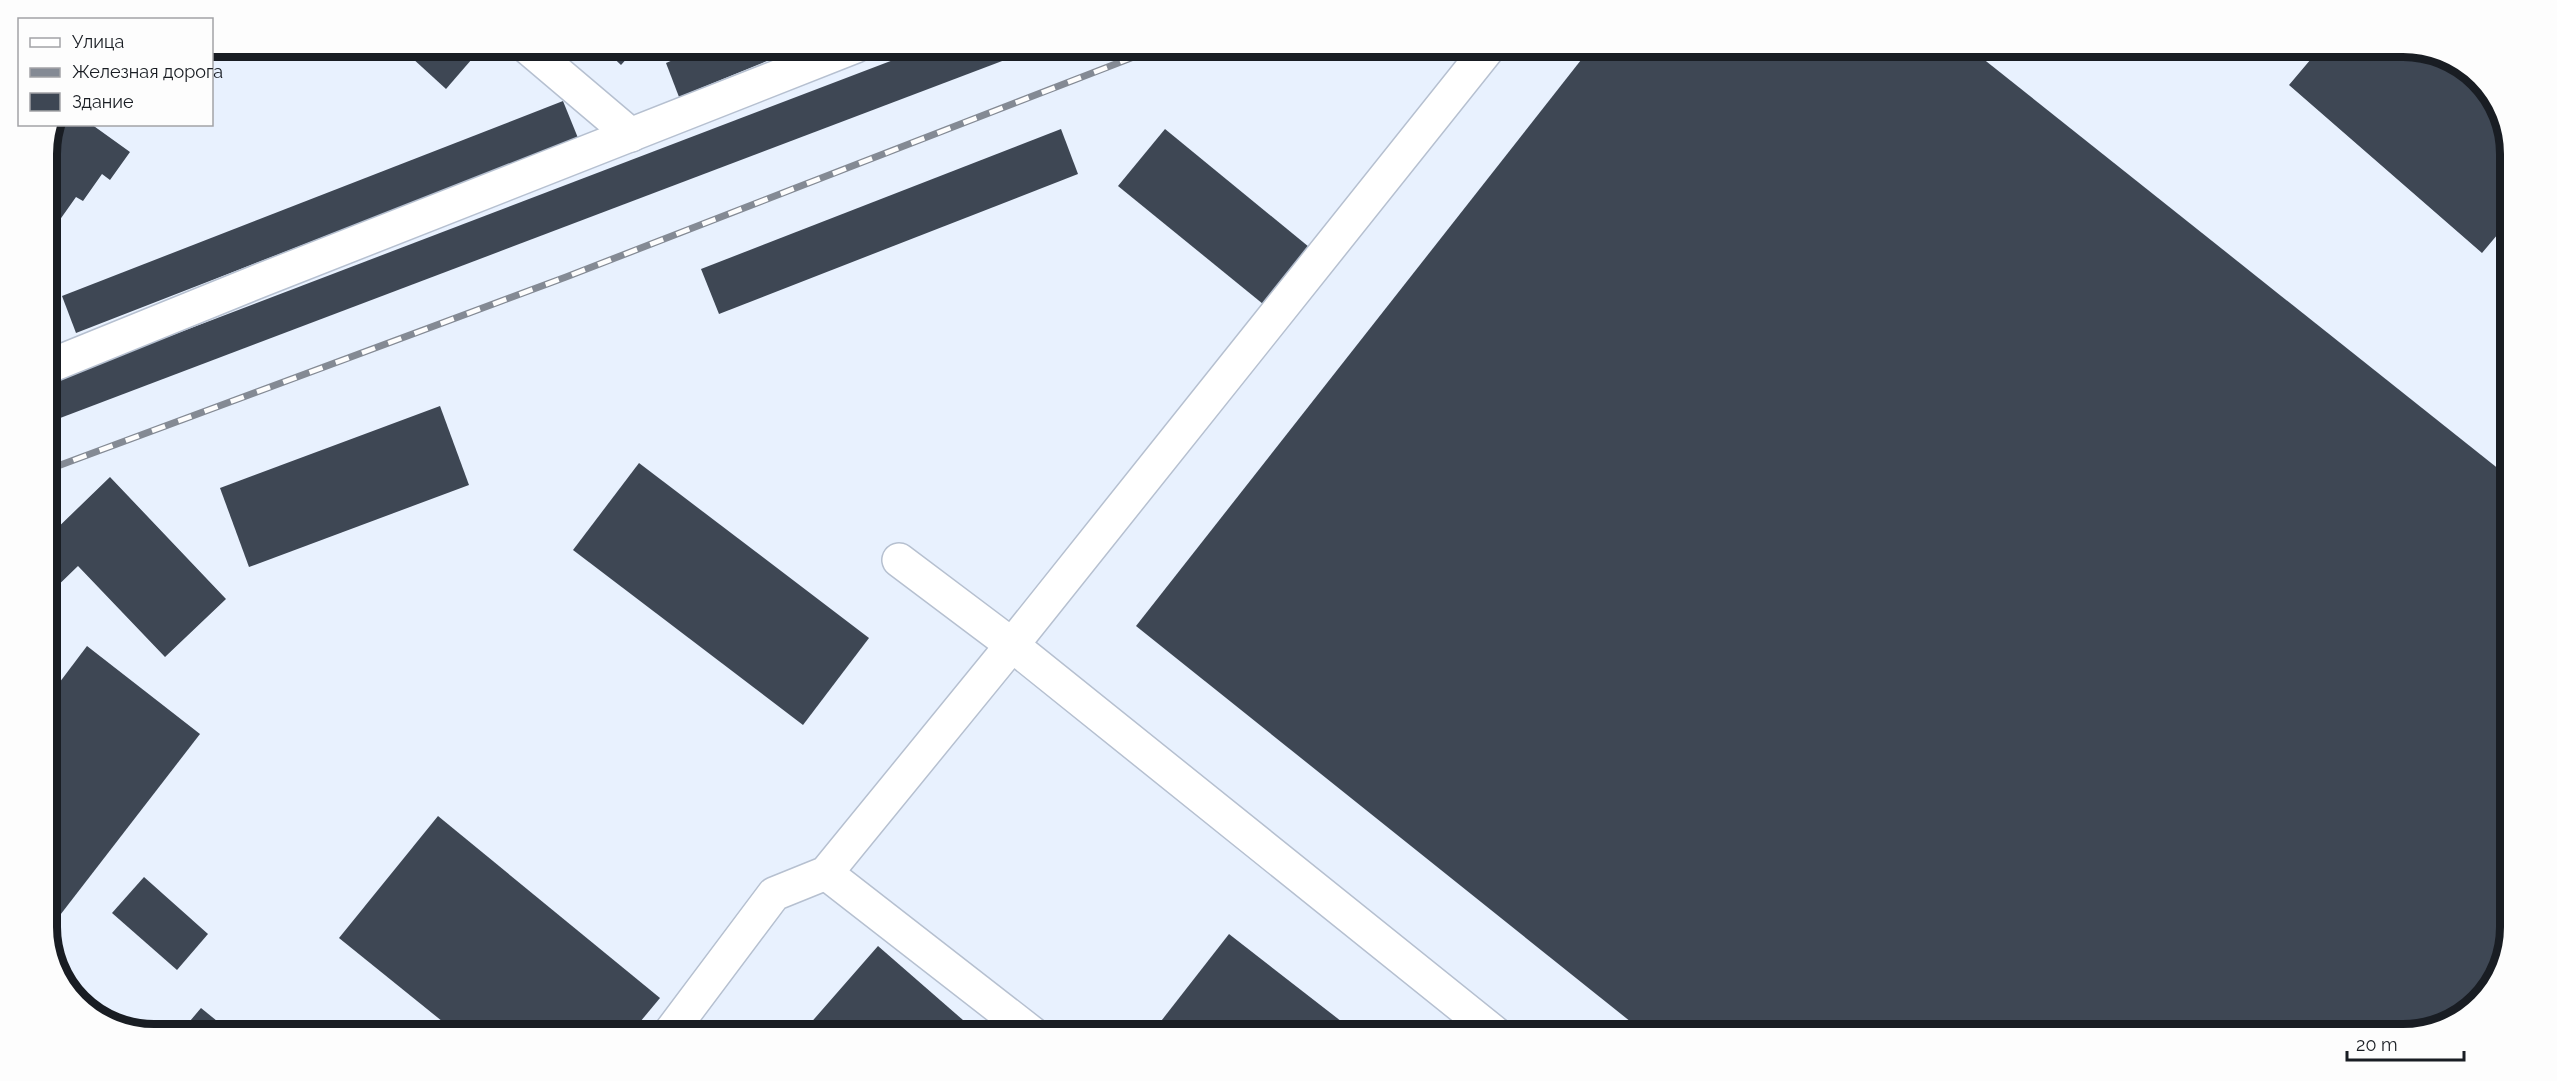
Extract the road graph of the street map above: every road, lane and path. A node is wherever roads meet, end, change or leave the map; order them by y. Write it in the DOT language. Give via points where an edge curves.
graph roads {
  1 [pos="539,57"];
  2 [pos="828,57"];
  3 [pos="1481,57"];
  4 [pos="631,135"];
  5 [pos="57,362"];
  6 [pos="899,560"];
  7 [pos="1012,645"];
  8 [pos="826,873"];
  9 [pos="677,1024"];
  10 [pos="1019,1024"];
  11 [pos="1482,1024"];
  1 -- 4 [label="street"];
  2 -- 4 [label="street"];
  3 -- 7 [label="street"];
  4 -- 5 [label="street"];
  6 -- 7 [label="street"];
  7 -- 8 [label="street"];
  7 -- 11 [label="street"];
  8 -- 9 [label="street" via="774,894"];
  8 -- 10 [label="street"];
}
